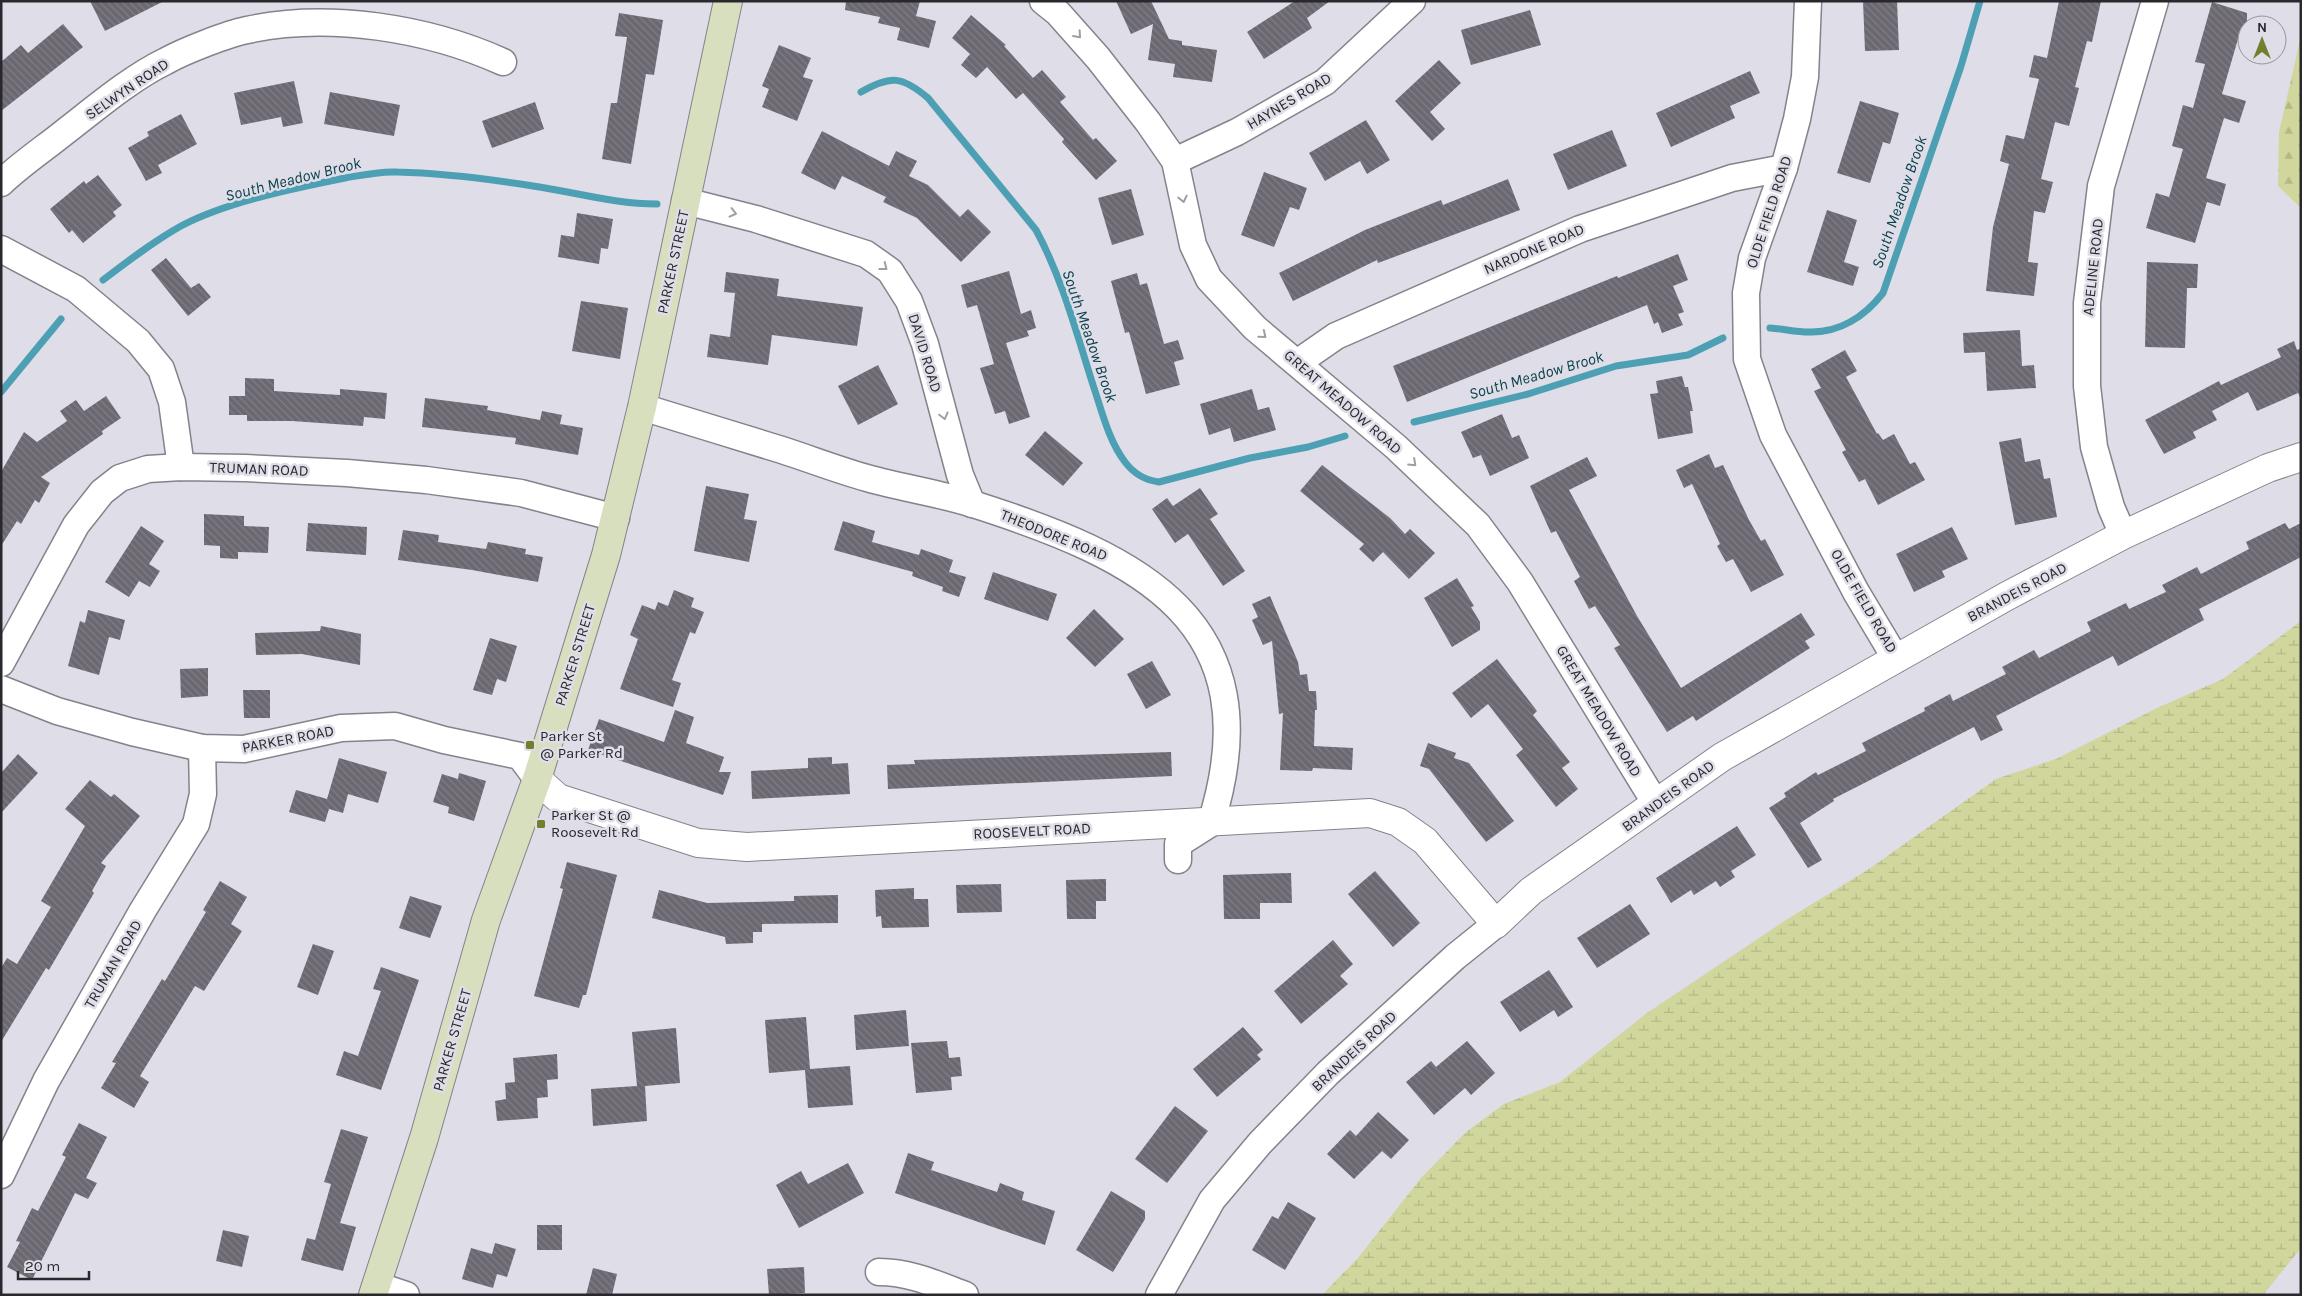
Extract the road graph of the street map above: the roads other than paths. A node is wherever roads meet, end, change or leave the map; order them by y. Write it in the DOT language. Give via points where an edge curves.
graph roads {
  1 [pos="728,1"];
  2 [pos="1043,1"];
  3 [pos="1412,1"];
  4 [pos="1808,1"];
  5 [pos="2155,1"];
  6 [pos="503,62"];
  7 [pos="1175,161"];
  8 [pos="1784,168"];
  9 [pos="1,183"];
  10 [pos="685,201"];
  11 [pos="1,249"];
  12 [pos="1297,362"];
  13 [pos="642,408"];
  14 [pos="2301,457"];
  15 [pos="181,467"];
  16 [pos="972,504"];
  17 [pos="616,518"];
  18 [pos="2123,535"];
  19 [pos="1896,659"];
  20 [pos="1,663"];
  21 [pos="1,689"];
  22 [pos="202,748"];
  23 [pos="537,779"];
  24 [pos="1656,804"];
  25 [pos="1211,823"];
  26 [pos="1178,860"];
  27 [pos="1496,924"];
  28 [pos="1,1175"];
  29 [pos="879,1272"];
  30 [pos="374,1290"];
  31 [pos="406,1295"];
  32 [pos="965,1295"];
  33 [pos="1159,1295"];
  1 -- 10 [label="main road, PARKER STREET"];
  2 -- 7 [label="street, GREAT MEADOW ROAD, one-way" via="1098,58"];
  3 -- 7 [label="street, HAYNES ROAD" via="1325,82 1237,132"];
  4 -- 8 [label="street, OLDE FIELD ROAD" via="1805,76"];
  5 -- 18 [label="street, ADELINE ROAD" via="2101,186 2087,303 2087,386 2094,447 2111,507"];
  6 -- 9 [label="street, SELWYN ROAD" via="446,40 356,24 309,24 246,30 165,61 99,104"];
  7 -- 12 [label="street, GREAT MEADOW ROAD, one-way" via="1193,245 1210,279 1255,328"];
  8 -- 12 [label="street, NARDONE ROAD" via="1732,178 1580,229 1336,336"];
  8 -- 19 [label="street, OLDE FIELD ROAD" via="1752,258 1746,294 1747,359 1773,435 1856,592"];
  10 -- 13 [label="main road, PARKER STREET"];
  10 -- 16 [label="street, DAVID ROAD, one-way" via="756,218 866,254 890,271 909,301 925,344 960,475"];
  11 -- 15 [label="street" via="76,289 138,341 161,369 172,402"];
  12 -- 24 [label="street, GREAT MEADOW ROAD, one-way" via="1396,447 1478,525 1520,582"];
  13 -- 16 [label="street, THEODORE ROAD" via="866,478"];
  13 -- 17 [label="main road, PARKER STREET"];
  14 -- 18 [label="street, BRANDEIS ROAD" via="2268,468"];
  15 -- 17 [label="street, TRUMAN ROAD" via="347,472 426,480 521,493"];
  15 -- 20 [label="street, TRUMAN ROAD" via="148,469 120,478 102,492 76,525"];
  16 -- 25 [label="street, THEODORE ROAD" via="1067,538 1124,564 1162,590 1196,628 1215,661 1225,694 1224,769"];
  17 -- 23 [label="main road, PARKER STREET"];
  18 -- 19 [label="street, BRANDEIS ROAD"];
  19 -- 24 [label="street, BRANDEIS ROAD" via="1722,757"];
  21 -- 22 [label="street, PARKER ROAD" via="57,711"];
  22 -- 23 [label="street, PARKER ROAD" via="244,749 341,728 395,726 520,756"];
  22 -- 28 [label="street, TRUMAN ROAD" via="203,794 196,824 46,1081"];
  23 -- 25 [label="street, ROOSEVELT ROAD" via="558,798 698,843 747,847"];
  23 -- 30 [label="main road, PARKER STREET" via="486,920 424,1138"];
  24 -- 27 [label="street, BRANDEIS ROAD" via="1531,892"];
  25 -- 26 [label="street" via="1178,844"];
  25 -- 27 [label="street, ROOSEVELT ROAD" via="1370,813 1398,822 1425,841"];
  27 -- 33 [label="street, BRANDEIS ROAD" via="1328,1072 1260,1143 1212,1200"];
  29 -- 32 [label="street" via="918,1277"];
  30 -- 31 [label="street"];
}
